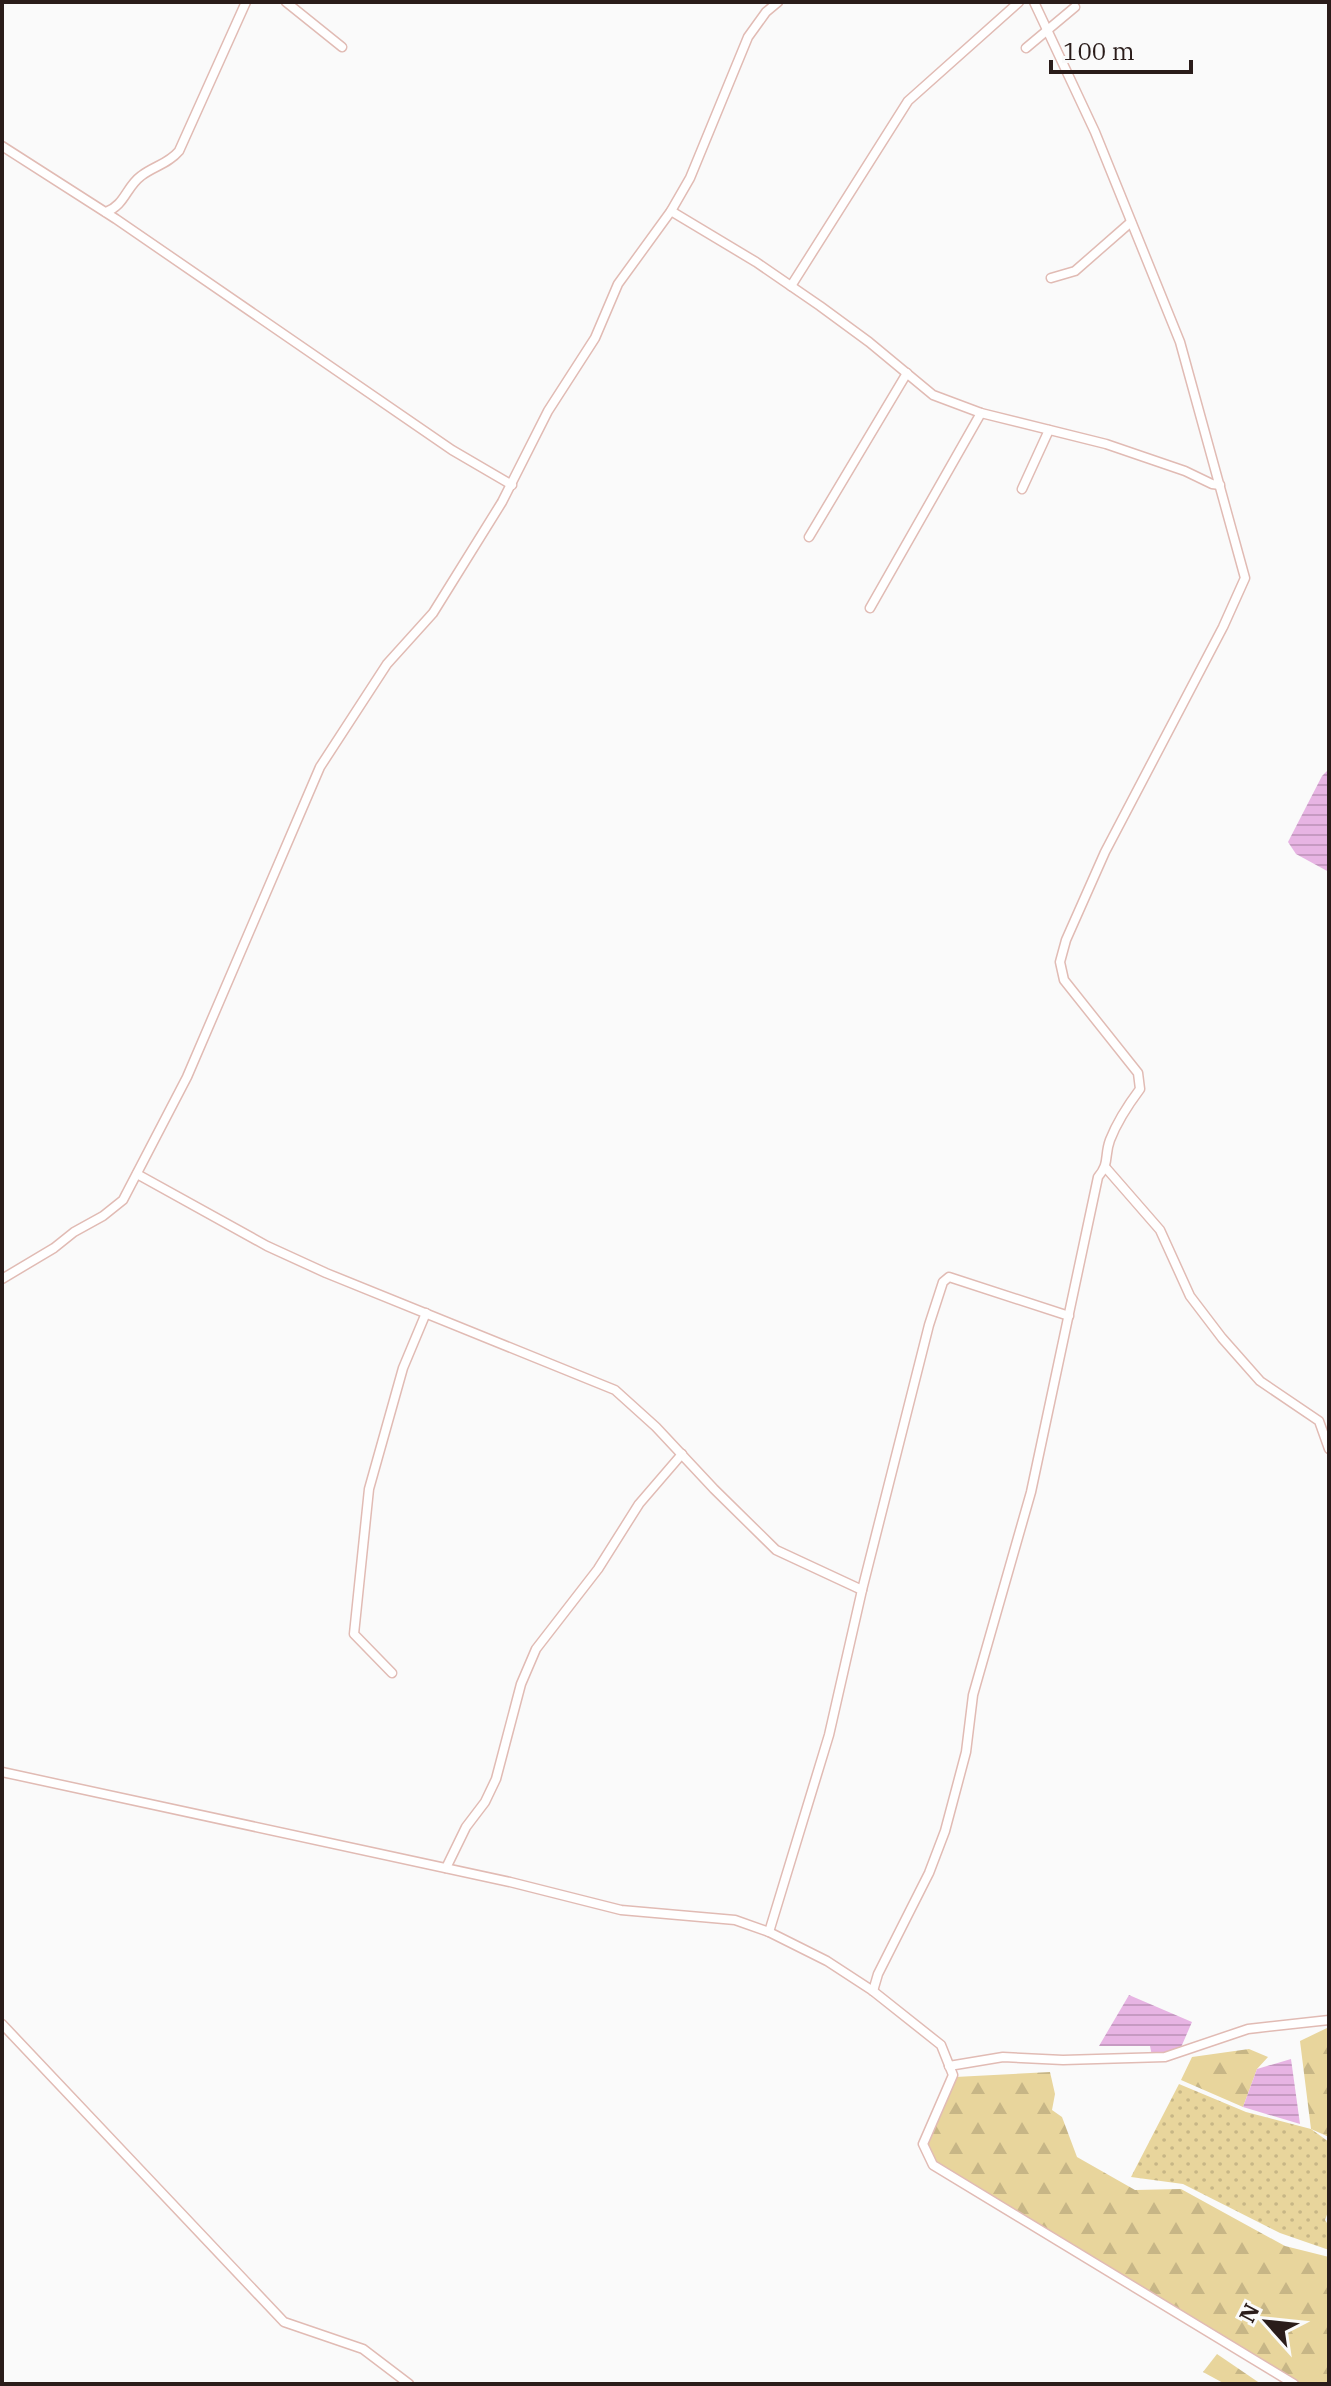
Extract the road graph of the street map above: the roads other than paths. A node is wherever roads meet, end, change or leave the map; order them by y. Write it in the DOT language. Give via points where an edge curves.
graph roads {
  1 [pos="246,2"];
  2 [pos="286,2"];
  3 [pos="778,2"];
  4 [pos="1019,2"];
  5 [pos="1034,2"];
  6 [pos="1075,7"];
  7 [pos="1047,29"];
  8 [pos="342,47"];
  9 [pos="1026,48"];
  10 [pos="2,146"];
  11 [pos="671,211"];
  12 [pos="106,212"];
  13 [pos="1131,222"];
  14 [pos="1051,278"];
  15 [pos="791,286"];
  16 [pos="907,373"];
  17 [pos="981,413"];
  18 [pos="1049,430"];
  19 [pos="512,485"];
  20 [pos="1220,485"];
  21 [pos="1022,489"];
  22 [pos="809,537"];
  23 [pos="870,608"];
  24 [pos="1106,1168"];
  25 [pos="137,1174"];
  26 [pos="2,1279"];
  27 [pos="426,1313"];
  28 [pos="1069,1316"];
  29 [pos="1329,1449"];
  30 [pos="682,1454"];
  31 [pos="862,1590"];
  32 [pos="392,1673"];
  33 [pos="2,1772"];
  34 [pos="446,1868"];
  35 [pos="769,1932"];
  36 [pos="873,1991"];
  37 [pos="1329,2020"];
  38 [pos="2,2024"];
  39 [pos="949,2066"];
  40 [pos="409,2384"];
  41 [pos="1294,2384"];
  1 -- 12 [label="street" via="179,151 140,176 124,201"];
  2 -- 8 [label="street"];
  3 -- 11 [label="street" via="748,37 690,178"];
  4 -- 15 [label="street" via="908,101"];
  5 -- 7 [label="street"];
  6 -- 7 [label="street"];
  7 -- 9 [label="street"];
  7 -- 13 [label="street"];
  10 -- 12 [label="street"];
  11 -- 15 [label="street"];
  11 -- 19 [label="street" via="618,284 595,338 548,411"];
  12 -- 19 [label="street" via="452,450"];
  13 -- 14 [label="street" via="1075,271"];
  13 -- 20 [label="street" via="1180,342"];
  15 -- 16 [label="street"];
  16 -- 17 [label="street" via="933,395"];
  16 -- 22 [label="street"];
  17 -- 18 [label="street"];
  17 -- 23 [label="street"];
  18 -- 20 [label="street" via="1106,444"];
  18 -- 21 [label="street"];
  19 -- 25 [label="street" via="433,613 387,664 320,767 187,1077"];
  20 -- 24 [label="street" via="1245,578 1105,852 1060,962 1064,980 1138,1073 1140,1089 1108,1143"];
  24 -- 28 [label="street" via="1098,1177"];
  24 -- 29 [label="street" via="1160,1230 1190,1296 1222,1338 1260,1381 1319,1421"];
  25 -- 26 [label="street" via="123,1200 103,1216"];
  25 -- 27 [label="street" via="267,1246"];
  27 -- 30 [label="street" via="615,1390"];
  27 -- 32 [label="street" via="403,1368 369,1489 354,1634"];
  28 -- 31 [label="street" via="949,1277 943,1282"];
  28 -- 36 [label="street" via="1031,1492 973,1695 966,1752 945,1831"];
  30 -- 31 [label="street" via="776,1550"];
  30 -- 34 [label="street" via="639,1504 590,1581 536,1649 521,1684 496,1779"];
  31 -- 35 [label="street" via="829,1735"];
  33 -- 34 [label="street"];
  34 -- 35 [label="street" via="621,1910 735,1920"];
  35 -- 36 [label="street"];
  36 -- 39 [label="street" via="941,2045"];
  37 -- 39 [label="street" via="1248,2029 1165,2057 1003,2057"];
  38 -- 40 [label="street" via="284,2322 363,2349"];
  39 -- 41 [label="street" via="953,2075 923,2144 933,2165"];
}
